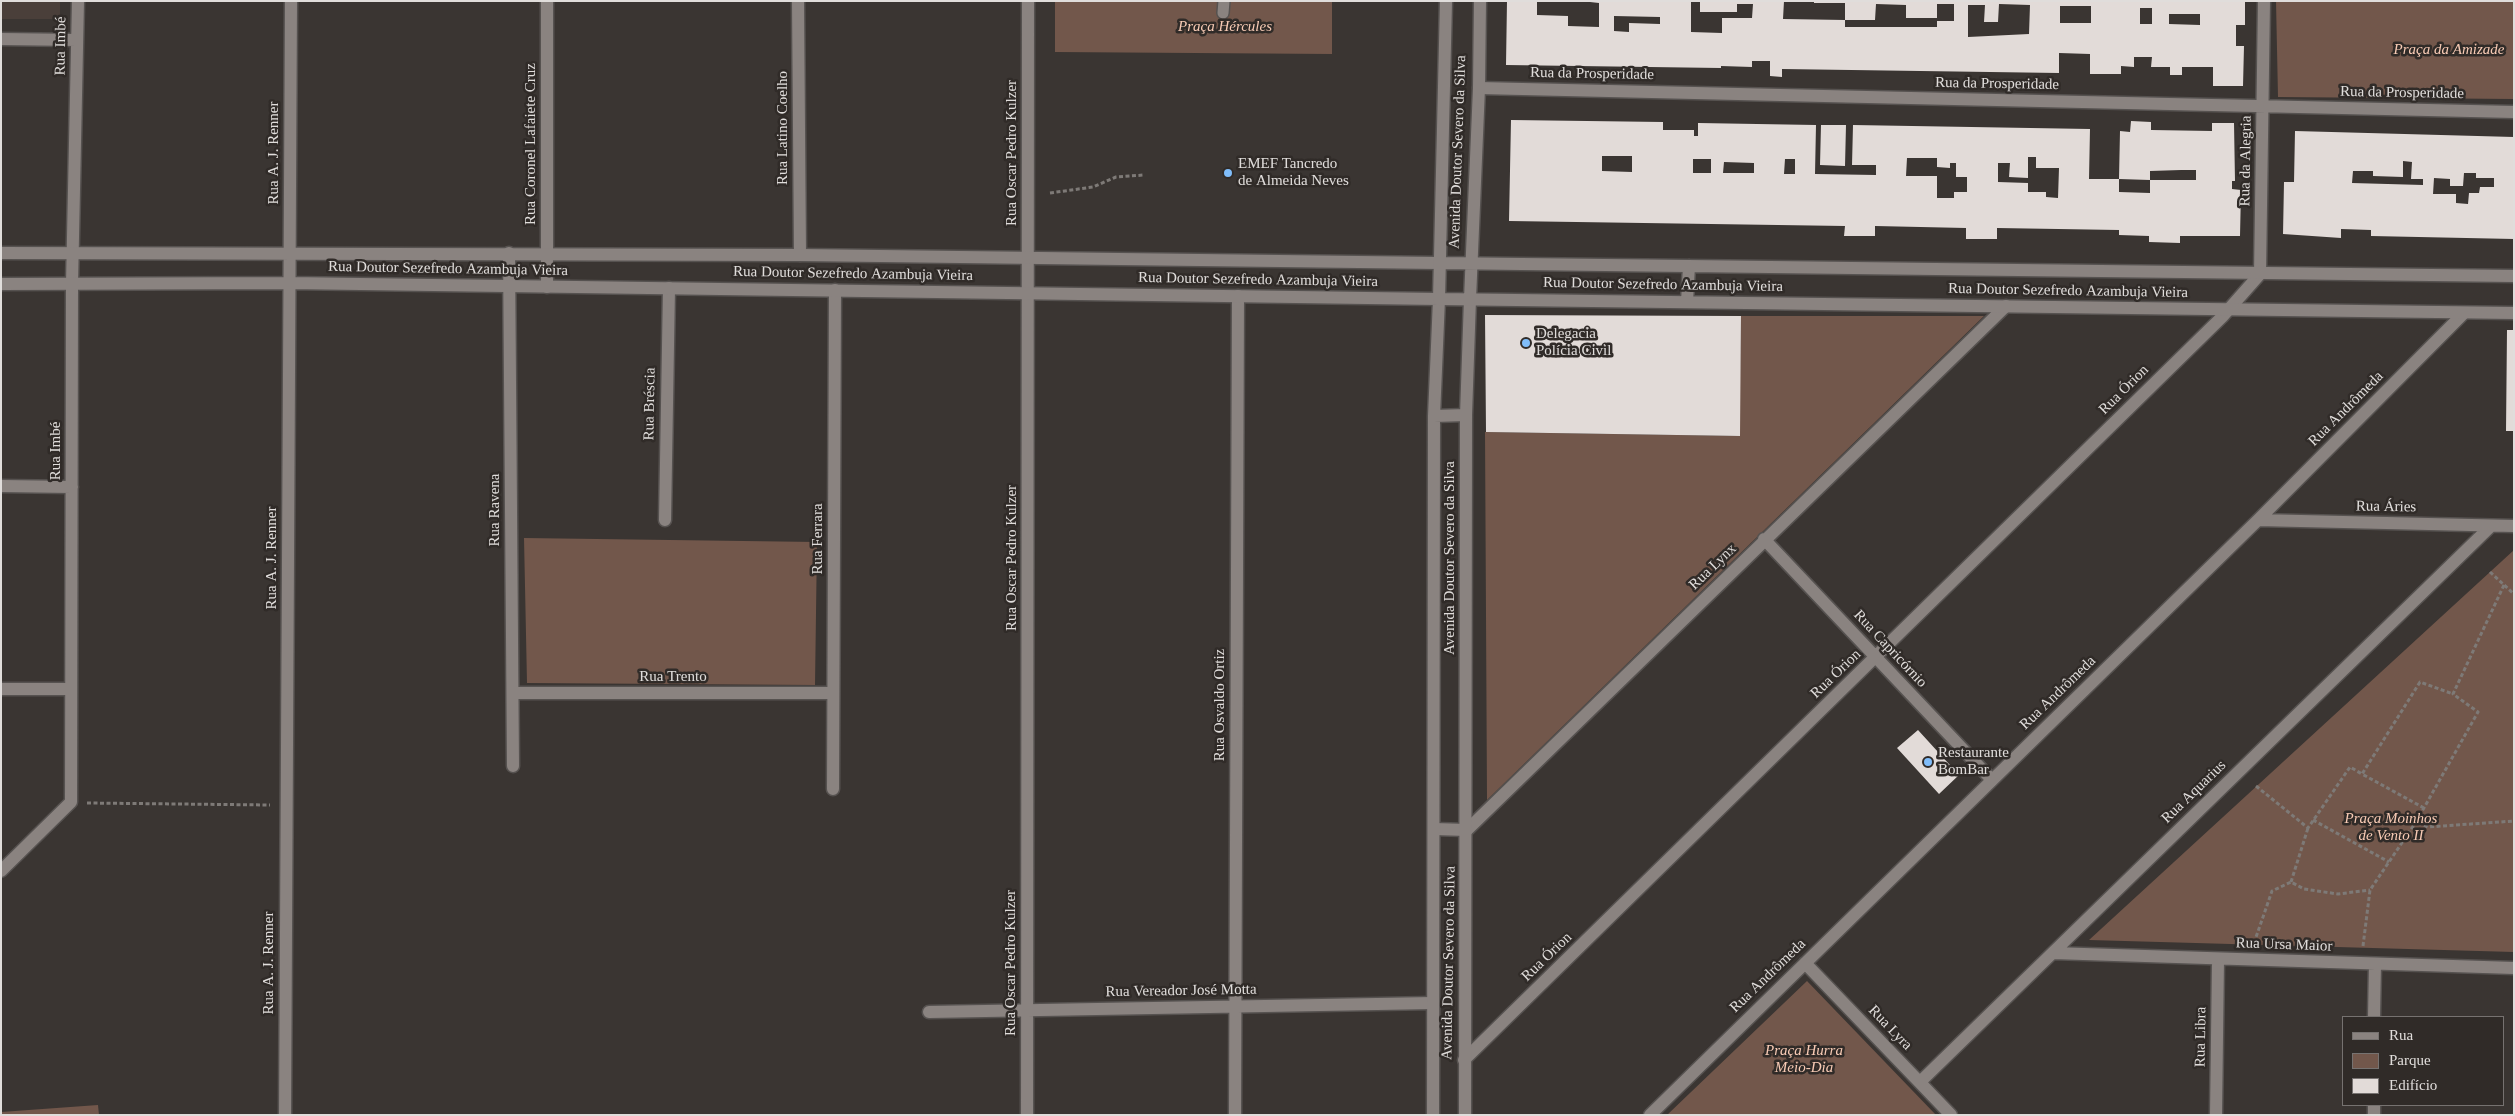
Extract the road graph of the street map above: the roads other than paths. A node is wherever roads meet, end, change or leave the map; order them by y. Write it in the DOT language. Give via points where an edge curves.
graph roads {
  1 [pos="78,1"];
  2 [pos="291,1"];
  3 [pos="547,1"];
  4 [pos="798,1"];
  5 [pos="1028,1"];
  6 [pos="1224,1"];
  7 [pos="1446,1"];
  8 [pos="1480,1"];
  9 [pos="2264,1"];
  10 [pos="1224,14"];
  11 [pos="1,39"];
  12 [pos="77,40"];
  13 [pos="1479,88"];
  14 [pos="2263,106"];
  15 [pos="2514,112"];
  16 [pos="74,252"];
  17 [pos="290,252"];
  18 [pos="1,253"];
  19 [pos="509,253"];
  20 [pos="548,253"];
  21 [pos="800,255"];
  22 [pos="1028,258"];
  23 [pos="1439,263"];
  24 [pos="1470,263"];
  25 [pos="1689,266"];
  26 [pos="2260,274"];
  27 [pos="2514,276"];
  28 [pos="289,283"];
  29 [pos="1,284"];
  30 [pos="72,284"];
  31 [pos="510,286"];
  32 [pos="547,287"];
  33 [pos="669,288"];
  34 [pos="835,290"];
  35 [pos="1028,293"];
  36 [pos="1238,296"];
  37 [pos="1439,299"];
  38 [pos="1470,299"];
  39 [pos="1686,302"];
  40 [pos="2006,306"];
  41 [pos="2229,309"];
  42 [pos="2464,313"];
  43 [pos="2514,313"];
  44 [pos="1466,415"];
  45 [pos="1434,416"];
  46 [pos="1,486"];
  47 [pos="72,487"];
  48 [pos="665,520"];
  49 [pos="2258,520"];
  50 [pos="2491,526"];
  51 [pos="2514,526"];
  52 [pos="1764,539"];
  53 [pos="1876,657"];
  54 [pos="1,689"];
  55 [pos="71,689"];
  56 [pos="513,692"];
  57 [pos="833,693"];
  58 [pos="513,766"];
  59 [pos="1992,780"];
  60 [pos="833,789"];
  61 [pos="1434,829"];
  62 [pos="1467,830"];
  63 [pos="1,871"];
  64 [pos="2053,953"];
  65 [pos="2218,960"];
  66 [pos="1805,963"];
  67 [pos="2374,964"];
  68 [pos="2514,968"];
  69 [pos="1433,1003"];
  70 [pos="1235,1006"];
  71 [pos="1028,1010"];
  72 [pos="929,1012"];
  73 [pos="2374,1016"];
  74 [pos="1464,1060"];
  75 [pos="1920,1082"];
  76 [pos="285,1115"];
  77 [pos="1028,1115"];
  78 [pos="1235,1115"];
  79 [pos="1433,1115"];
  80 [pos="1465,1115"];
  81 [pos="1650,1115"];
  82 [pos="1951,1115"];
  83 [pos="2216,1115"];
  1 -- 12 [label="street, Rua Imbé"];
  2 -- 17 [label="street, Rua A. J. Renner"];
  3 -- 20 [label="street, Rua Coronel Lafaiete Cruz"];
  4 -- 21 [label="street, Rua Latino Coelho"];
  5 -- 22 [label="street, Rua Oscar Pedro Kulzer"];
  6 -- 10 [label="lane"];
  7 -- 23 [label="street, Avenida Doutor Severo da Silva"];
  8 -- 13 [label="street, Avenida Doutor Severo da Silva"];
  9 -- 14 [label="street, Rua da Alegria"];
  11 -- 12 [label="street"];
  12 -- 16 [label="street, Rua Imbé"];
  13 -- 14 [label="street, Rua da Prosperidade"];
  13 -- 24 [label="street, Avenida Doutor Severo da Silva"];
  14 -- 15 [label="street, Rua da Prosperidade"];
  14 -- 26 [label="street, Rua da Alegria"];
  16 -- 17 [label="street, Rua Doutor Sezefredo Azambuja Vieira"];
  16 -- 18 [label="street, Rua Doutor Sezefredo Azambuja Vieira"];
  16 -- 30 [label="street, Rua Imbé"];
  17 -- 19 [label="street, Rua Doutor Sezefredo Azambuja Vieira"];
  17 -- 28 [label="street, Rua A. J. Renner"];
  19 -- 20 [label="street, Rua Doutor Sezefredo Azambuja Vieira"];
  19 -- 31 [label="street, Rua Ravena"];
  20 -- 21 [label="street, Rua Doutor Sezefredo Azambuja Vieira"];
  20 -- 32 [label="street, Rua Coronel Lafaiete Cruz"];
  21 -- 22 [label="street, Rua Doutor Sezefredo Azambuja Vieira"];
  22 -- 23 [label="street, Rua Doutor Sezefredo Azambuja Vieira"];
  22 -- 35 [label="street, Rua Oscar Pedro Kulzer"];
  23 -- 24 [label="street, Rua Doutor Sezefredo Azambuja Vieira"];
  23 -- 37 [label="street, Avenida Doutor Severo da Silva"];
  24 -- 25 [label="street, Rua Doutor Sezefredo Azambuja Vieira"];
  24 -- 38 [label="street, Avenida Doutor Severo da Silva"];
  25 -- 26 [label="street, Rua Doutor Sezefredo Azambuja Vieira"];
  25 -- 39 [label="street"];
  26 -- 27 [label="street, Rua Doutor Sezefredo Azambuja Vieira"];
  26 -- 41 [label="street"];
  28 -- 30 [label="street, Rua Doutor Sezefredo Azambuja Vieira"];
  28 -- 31 [label="street, Rua Doutor Sezefredo Azambuja Vieira"];
  28 -- 76 [label="street, Rua A. J. Renner"];
  29 -- 30 [label="street, Rua Doutor Sezefredo Azambuja Vieira"];
  30 -- 47 [label="street, Rua Imbé"];
  31 -- 32 [label="street, Rua Doutor Sezefredo Azambuja Vieira"];
  31 -- 56 [label="street, Rua Ravena"];
  32 -- 33 [label="street, Rua Doutor Sezefredo Azambuja Vieira"];
  33 -- 34 [label="street, Rua Doutor Sezefredo Azambuja Vieira"];
  33 -- 48 [label="street, Rua Bréscia"];
  34 -- 35 [label="street, Rua Doutor Sezefredo Azambuja Vieira"];
  34 -- 57 [label="street, Rua Ferrara"];
  35 -- 36 [label="street, Rua Doutor Sezefredo Azambuja Vieira"];
  35 -- 71 [label="street, Rua Oscar Pedro Kulzer"];
  36 -- 37 [label="street, Rua Doutor Sezefredo Azambuja Vieira"];
  36 -- 70 [label="street, Rua Osvaldo Ortiz"];
  37 -- 38 [label="street, Rua Doutor Sezefredo Azambuja Vieira"];
  37 -- 45 [label="street, Avenida Doutor Severo da Silva"];
  38 -- 39 [label="street, Rua Doutor Sezefredo Azambuja Vieira"];
  38 -- 44 [label="street, Avenida Doutor Severo da Silva"];
  39 -- 40 [label="street, Rua Doutor Sezefredo Azambuja Vieira"];
  40 -- 41 [label="street, Rua Doutor Sezefredo Azambuja Vieira"];
  40 -- 52 [label="street, Rua Lynx"];
  41 -- 42 [label="street, Rua Doutor Sezefredo Azambuja Vieira"];
  41 -- 53 [label="street, Rua Órion"];
  42 -- 43 [label="street, Rua Doutor Sezefredo Azambuja Vieira"];
  42 -- 49 [label="street, Rua Andrômeda"];
  44 -- 45 [label="street"];
  44 -- 62 [label="street, Avenida Doutor Severo da Silva"];
  45 -- 61 [label="street, Avenida Doutor Severo da Silva"];
  46 -- 47 [label="street"];
  47 -- 55 [label="street, Rua Imbé"];
  49 -- 50 [label="street, Rua Áries"];
  49 -- 59 [label="street, Rua Andrômeda"];
  50 -- 51 [label="street, Rua Áries"];
  50 -- 64 [label="street, Rua Aquarius"];
  52 -- 53 [label="street, Rua Capricórnio"];
  52 -- 62 [label="street, Rua Lynx"];
  53 -- 59 [label="street, Rua Capricórnio"];
  53 -- 74 [label="street, Rua Órion"];
  54 -- 55 [label="street"];
  55 -- 63 [label="street, Rua Imbé" via="71,802"];
  56 -- 57 [label="street, Rua Trento"];
  56 -- 58 [label="street, Rua Ravena"];
  57 -- 60 [label="street, Rua Ferrara"];
  59 -- 66 [label="street, Rua Andrômeda"];
  61 -- 62 [label="street"];
  61 -- 69 [label="street, Avenida Doutor Severo da Silva"];
  62 -- 74 [label="street, Avenida Doutor Severo da Silva"];
  64 -- 65 [label="street, Rua Ursa Maior"];
  64 -- 75 [label="street, Rua Aquarius"];
  65 -- 67 [label="street, Rua Ursa Maior"];
  65 -- 83 [label="street, Rua Libra"];
  66 -- 75 [label="street, Rua Lyra"];
  66 -- 81 [label="street, Rua Andrômeda"];
  67 -- 68 [label="street, Rua Ursa Maior"];
  67 -- 73 [label="street"];
  69 -- 70 [label="street, Rua Vereador José Motta"];
  69 -- 79 [label="street, Avenida Doutor Severo da Silva"];
  70 -- 71 [label="street, Rua Vereador José Motta"];
  70 -- 78 [label="street, Rua Osvaldo Ortiz"];
  71 -- 72 [label="street, Rua Vereador José Motta"];
  71 -- 77 [label="street, Rua Oscar Pedro Kulzer"];
  74 -- 80 [label="street, Avenida Doutor Severo da Silva"];
  75 -- 82 [label="street, Rua Lyra"];
}
